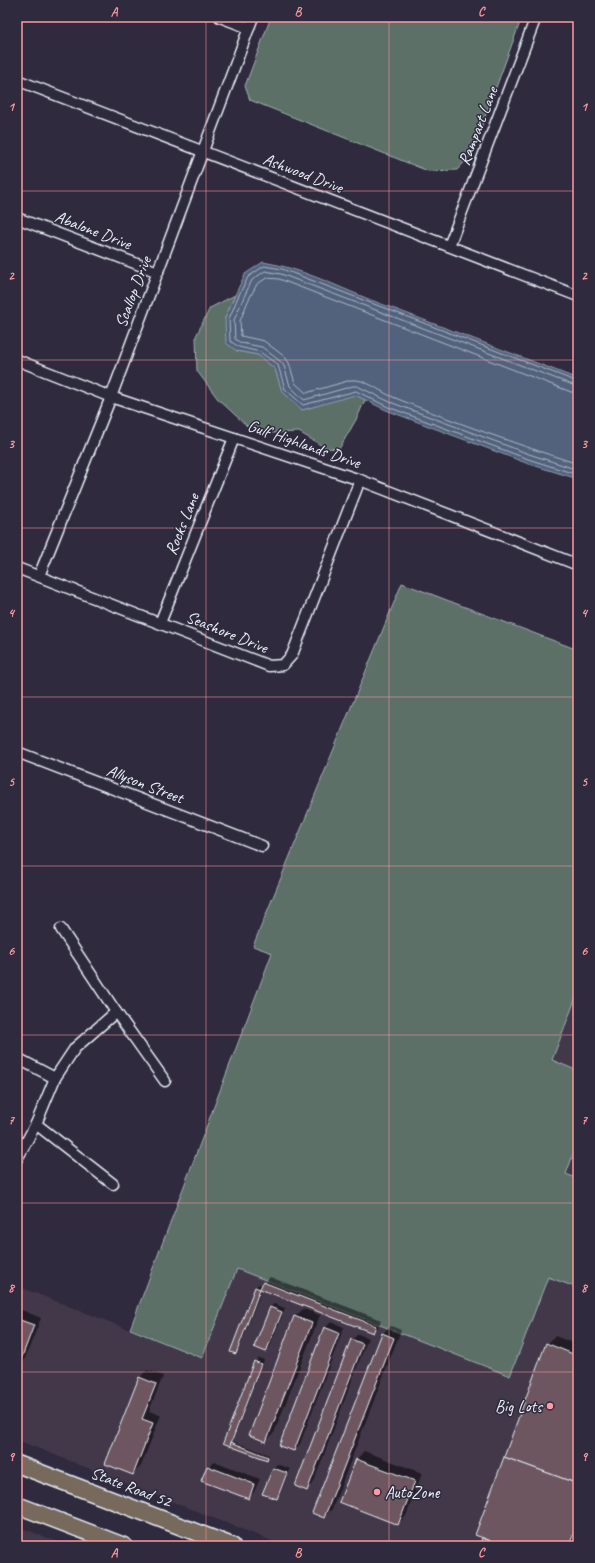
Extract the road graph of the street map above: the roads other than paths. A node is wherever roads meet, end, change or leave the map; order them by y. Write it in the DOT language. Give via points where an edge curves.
graph roads {
  1 [pos="220,17"];
  2 [pos="253,17"];
  3 [pos="536,17"];
  4 [pos="249,28"];
  5 [pos="17,80"];
  6 [pos="203,152"];
  7 [pos="17,218"];
  8 [pos="450,246"];
  9 [pos="158,272"];
  10 [pos="578,296"];
  11 [pos="17,360"];
  12 [pos="110,397"];
  13 [pos="234,438"];
  14 [pos="360,480"];
  15 [pos="578,565"];
  16 [pos="17,568"];
  17 [pos="39,576"];
  18 [pos="160,622"];
  19 [pos="17,752"];
  20 [pos="262,846"];
  21 [pos="61,929"];
  22 [pos="116,1012"];
  23 [pos="17,1058"];
  24 [pos="55,1078"];
  25 [pos="165,1081"];
  26 [pos="36,1124"];
  27 [pos="18,1154"];
  28 [pos="113,1184"];
  29 [pos="17,1464"];
  30 [pos="17,1506"];
  31 [pos="124,1546"];
  32 [pos="232,1546"];
  1 -- 4 [label="street"];
  2 -- 4 [label="street, Scallop Drive"];
  3 -- 8 [label="street, Rampart Lane"];
  4 -- 6 [label="street, Scallop Drive"];
  5 -- 6 [label="street, Ashwood Drive"];
  6 -- 8 [label="street, Ashwood Drive"];
  6 -- 9 [label="street, Scallop Drive"];
  7 -- 9 [label="street, Abalone Drive"];
  8 -- 10 [label="street, Ashwood Drive"];
  9 -- 12 [label="street, Scallop Drive"];
  11 -- 12 [label="street, Gulf Highlands Drive"];
  12 -- 13 [label="street, Gulf Highlands Drive"];
  12 -- 17 [label="street, Scallop Drive"];
  13 -- 14 [label="street, Gulf Highlands Drive"];
  13 -- 18 [label="street, Rocks Lane"];
  14 -- 15 [label="street, Gulf Highlands Drive"];
  14 -- 18 [label="street, Seashore Drive" via="292,655 283,665 269,666"];
  16 -- 17 [label="street, Seashore Drive"];
  17 -- 18 [label="street, Seashore Drive"];
  19 -- 20 [label="street, Allyson Street"];
  21 -- 22 [label="street"];
  22 -- 24 [label="street" via="75,1048"];
  22 -- 25 [label="street"];
  23 -- 24 [label="street"];
  24 -- 26 [label="street"];
  26 -- 27 [label="street"];
  26 -- 28 [label="street"];
  29 -- 32 [label="main road, State Road 52"];
  30 -- 31 [label="main road"];
}
